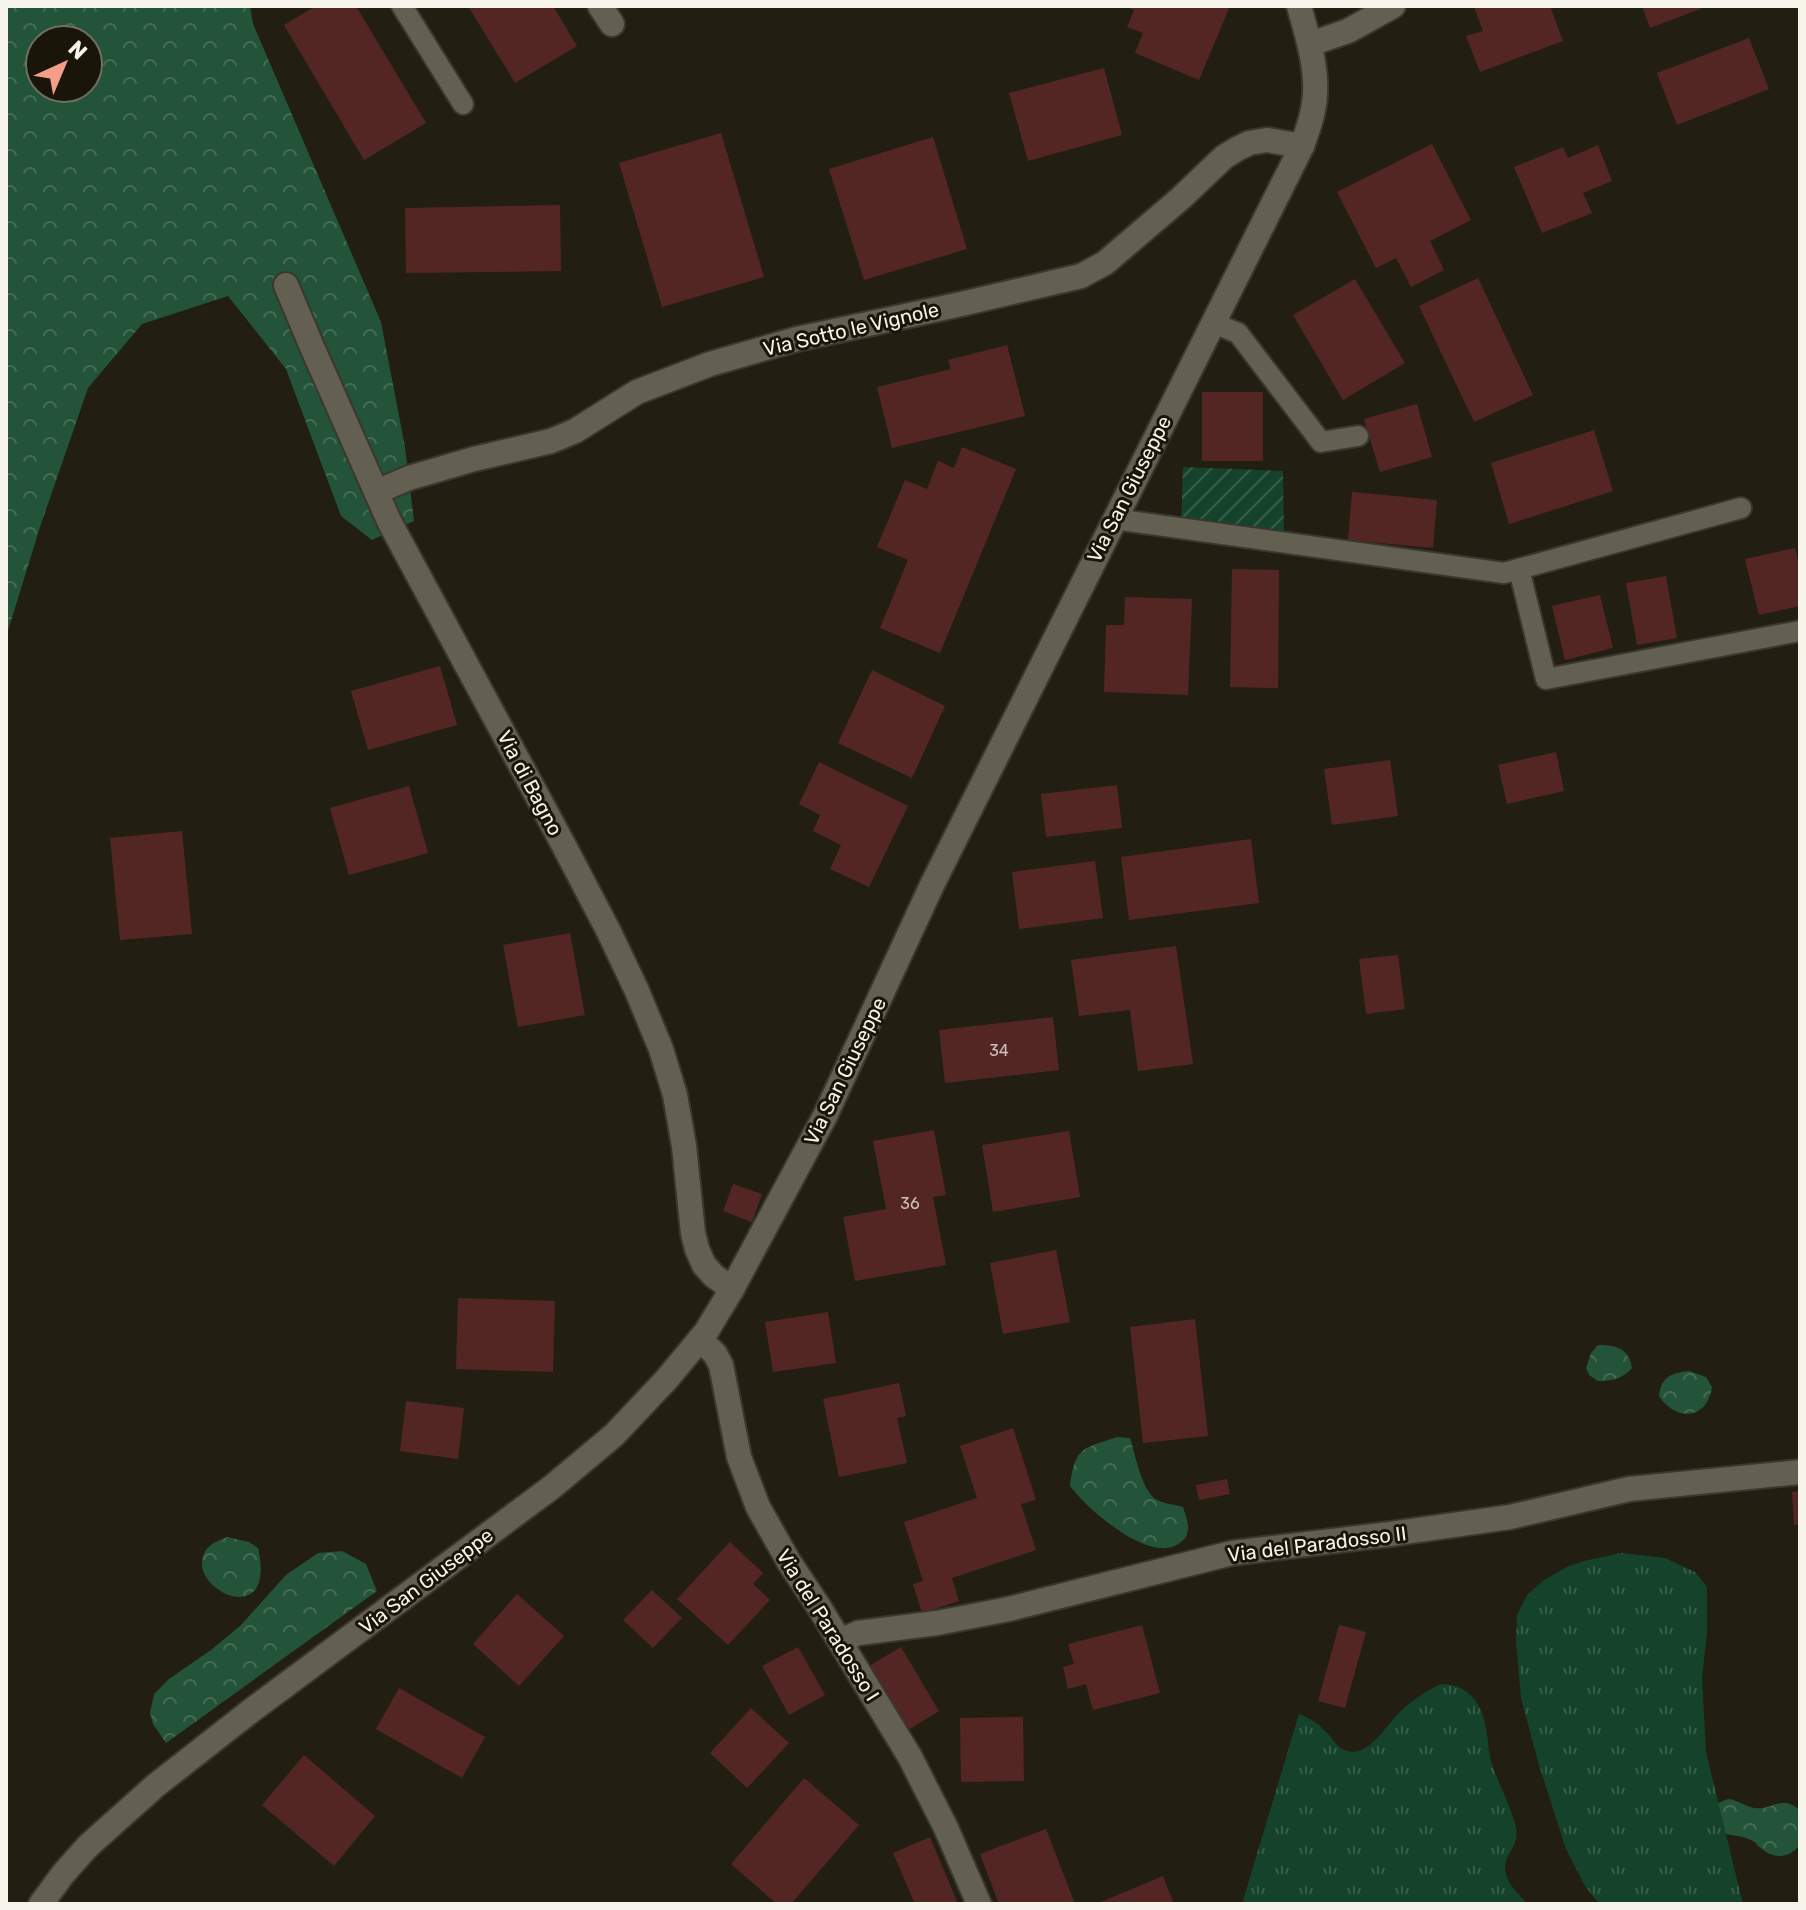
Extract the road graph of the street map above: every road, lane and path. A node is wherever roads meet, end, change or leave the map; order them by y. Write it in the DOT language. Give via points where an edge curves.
graph roads {
  1 [pos="402,6"];
  2 [pos="1299,6"];
  3 [pos="1393,6"];
  4 [pos="1310,44"];
  5 [pos="463,104"];
  6 [pos="1302,146"];
  7 [pos="286,285"];
  8 [pos="1213,323"];
  9 [pos="1358,436"];
  10 [pos="376,492"];
  11 [pos="1741,508"];
  12 [pos="1114,519"];
  13 [pos="1519,569"];
  14 [pos="1800,631"];
  15 [pos="732,1289"];
  16 [pos="700,1339"];
  17 [pos="1800,1472"];
  18 [pos="840,1641"];
  19 [pos="41,1904"];
  20 [pos="979,1904"];
  1 -- 5 [label="lane"];
  2 -- 4 [label="street, Via San Giuseppe"];
  3 -- 4 [label="street"];
  4 -- 6 [label="street, Via San Giuseppe" via="1315,95"];
  6 -- 8 [label="street, Via San Giuseppe"];
  6 -- 10 [label="street, Via Sotto le Vignole" via="1267,140 1237,149 1105,263 1081,276 797,339 710,364 637,392 551,441 474,459"];
  7 -- 10 [label="street, Via di Bagno"];
  8 -- 9 [label="lane" via="1238,333 1321,442"];
  8 -- 12 [label="street, Via San Giuseppe"];
  10 -- 15 [label="street, Via di Bagno" via="637,991 675,1095 697,1249 704,1265"];
  11 -- 13 [label="lane"];
  12 -- 13 [label="lane" via="1504,573"];
  12 -- 15 [label="street, Via San Giuseppe" via="932,885 825,1116"];
  13 -- 14 [label="lane" via="1546,679"];
  15 -- 16 [label="street, Via San Giuseppe"];
  16 -- 18 [label="street, Via del Paradosso I" via="721,1365 739,1457 758,1507"];
  16 -- 19 [label="street, Via San Giuseppe" via="592,1454 155,1786 88,1846"];
  17 -- 18 [label="street, Via del Paradosso II" via="1629,1489 1510,1517 1232,1553 1009,1609 858,1633"];
  18 -- 20 [label="street, Via del Paradosso I" via="910,1757"];
}
